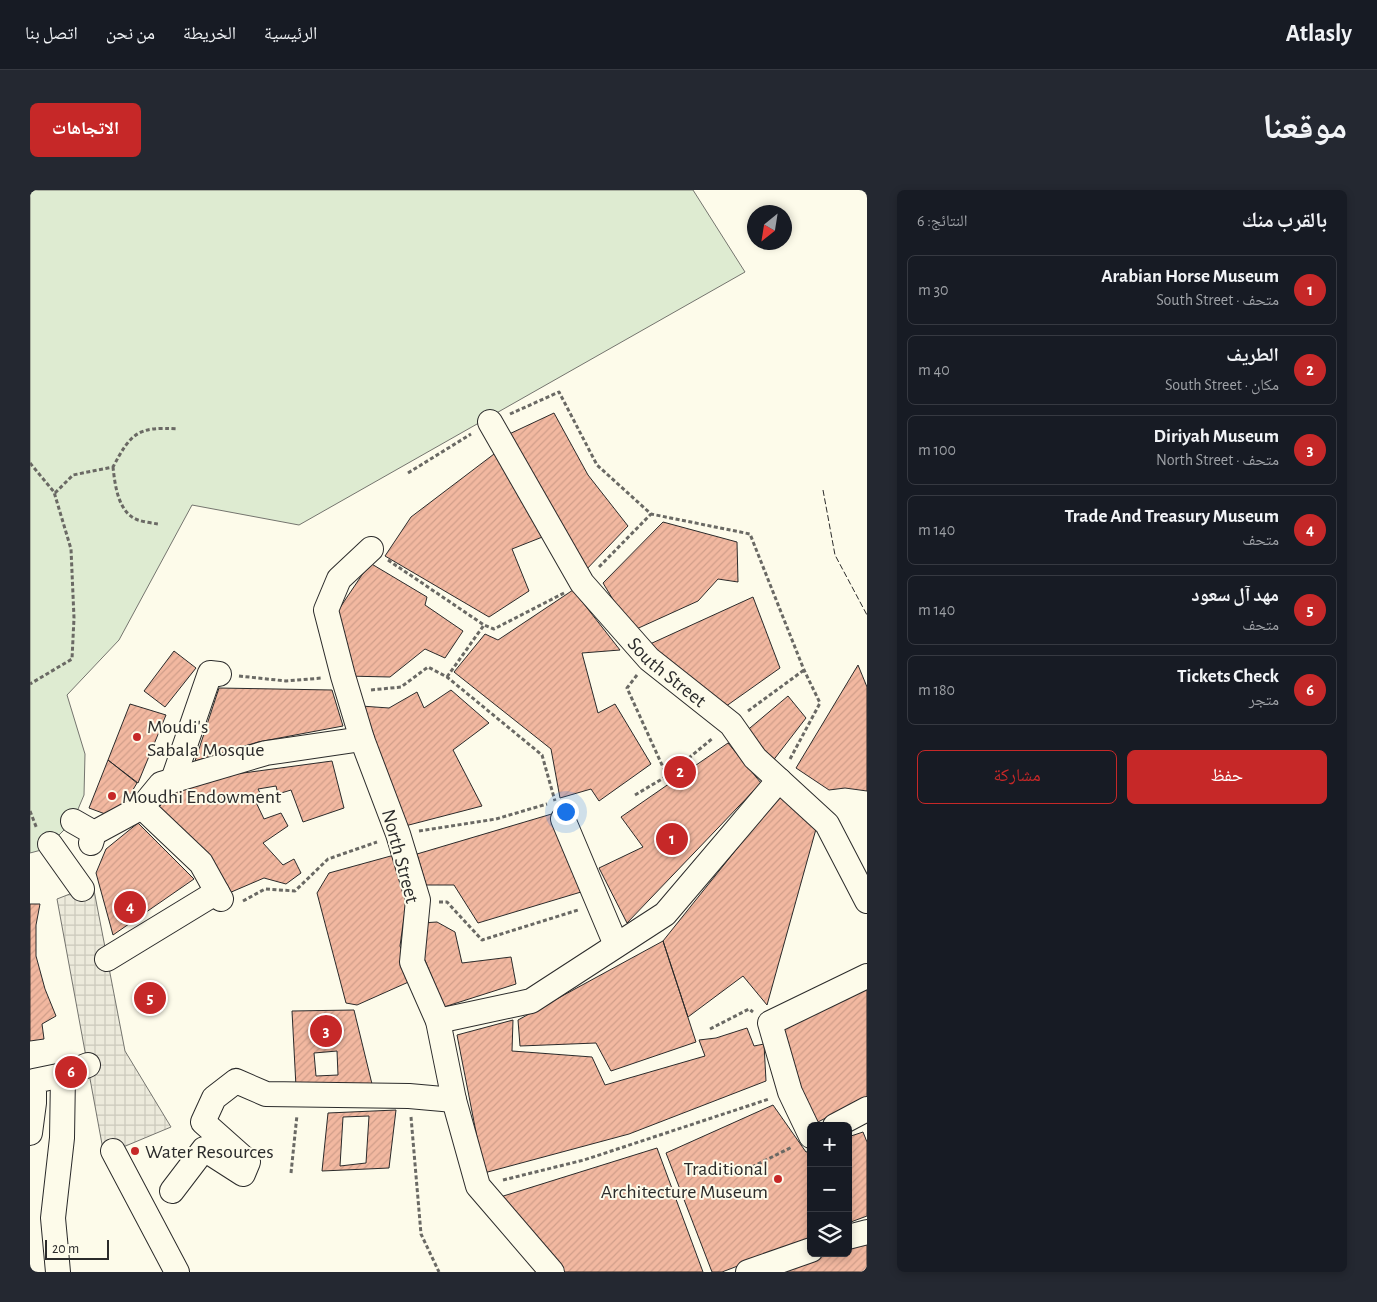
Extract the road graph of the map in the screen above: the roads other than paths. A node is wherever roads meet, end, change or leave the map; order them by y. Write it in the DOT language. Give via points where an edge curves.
graph roads {
  1 [pos="490,422"];
  2 [pos="371,549"];
  3 [pos="220,674"];
  4 [pos="362,738"];
  5 [pos="173,780"];
  6 [pos="779,780"];
  7 [pos="142,807"];
  8 [pos="563,819"];
  9 [pos="73,821"];
  10 [pos="50,844"];
  11 [pos="82,889"];
  12 [pos="867,901"];
  13 [pos="616,945"];
  14 [pos="107,959"];
  15 [pos="867,976"];
  16 [pos="438,1021"];
  17 [pos="88,1065"];
  18 [pos="63,1075"];
  19 [pos="454,1100"];
  20 [pos="867,1109"];
  21 [pos="843,1122"];
  22 [pos="30,1133"];
  23 [pos="802,1141"];
  24 [pos="113,1151"];
  25 [pos="172,1191"];
  26 [pos="867,1232"];
  27 [pos="852,1237"];
  28 [pos="807,1251"];
  29 [pos="58,1272"];
  30 [pos="177,1272"];
  31 [pos="552,1272"];
  32 [pos="748,1272"];
  1 -- 6 [label="street, South Street" via="582,584 649,659 731,724 755,758"];
  2 -- 4 [label="street, North Street" via="339,579 326,610"];
  3 -- 5 [label="street" via="210,673"];
  4 -- 5 [label="street" via="266,753"];
  4 -- 16 [label="street, North Street" via="398,834 418,901 412,962"];
  5 -- 7 [label="street" via="161,784"];
  6 -- 12 [label="street, South Street" via="827,824"];
  6 -- 13 [label="street" via="665,914"];
  7 -- 9 [label="street" via="92,838"];
  7 -- 14 [label="street" via="201,863 219,896"];
  8 -- 13 [label="street"];
  10 -- 11 [label="street"];
  13 -- 16 [label="street" via="531,1001"];
  15 -- 23 [label="street" via="770,1023"];
  16 -- 19 [label="street, North Street"];
  17 -- 18 [label="street"];
  18 -- 22 [label="street" via="34,1081"];
  18 -- 29 [label="street" via="62,1138 53,1218"];
  19 -- 25 [label="street" via="409,1096 266,1094 236,1082 214,1098 203,1122 248,1162 243,1174 204,1149"];
  19 -- 31 [label="street, North Street" via="478,1186"];
  20 -- 21 [label="street"];
  24 -- 30 [label="street"];
  26 -- 27 [label="street"];
  28 -- 32 [label="street"];
}
